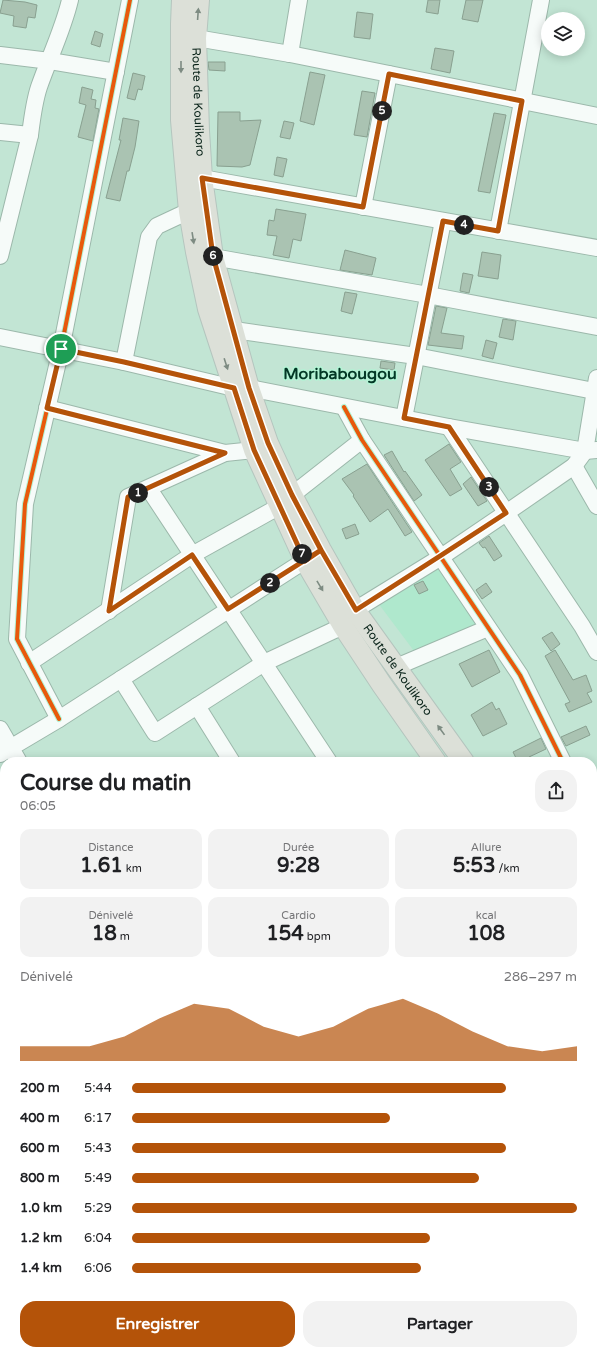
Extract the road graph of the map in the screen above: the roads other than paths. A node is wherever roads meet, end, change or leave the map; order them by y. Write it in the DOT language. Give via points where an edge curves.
graph roads {
  1 [pos="70,0"];
  2 [pos="130,0"];
  3 [pos="182,0"];
  4 [pos="199,0"];
  5 [pos="299,0"];
  6 [pos="541,0"];
  7 [pos="196,38"];
  8 [pos="290,54"];
  9 [pos="0,55"];
  10 [pos="50,61"];
  11 [pos="116,72"];
  12 [pos="389,74"];
  13 [pos="522,101"];
  14 [pos="597,116"];
  15 [pos="0,132"];
  16 [pos="30,135"];
  17 [pos="202,178"];
  18 [pos="363,207"];
  19 [pos="189,212"];
  20 [pos="443,221"];
  21 [pos="498,231"];
  22 [pos="597,248"];
  23 [pos="0,256"];
  24 [pos="213,256"];
  25 [pos="428,294"];
  26 [pos="597,327"];
  27 [pos="234,330"];
  28 [pos="0,337"];
  29 [pos="61,349"];
  30 [pos="416,356"];
  31 [pos="124,362"];
  32 [pos="596,384"];
  33 [pos="242,388"];
  34 [pos="344,407"];
  35 [pos="47,408"];
  36 [pos="404,418"];
  37 [pos="449,427"];
  38 [pos="362,440"];
  39 [pos="254,450"];
  40 [pos="591,451"];
  41 [pos="225,453"];
  42 [pos="574,466"];
  43 [pos="148,489"];
  44 [pos="286,500"];
  45 [pos="597,506"];
  46 [pos="506,513"];
  47 [pos="192,555"];
  48 [pos="313,556"];
  49 [pos="440,556"];
  50 [pos="228,609"];
  51 [pos="356,610"];
  52 [pos="109,611"];
  53 [pos="344,626"];
  54 [pos="590,626"];
  55 [pos="488,628"];
  56 [pos="597,652"];
  57 [pos="29,663"];
  58 [pos="264,663"];
  59 [pos="396,667"];
  60 [pos="121,679"];
  61 [pos="197,706"];
  62 [pos="59,719"];
  63 [pos="0,729"];
  64 [pos="6,751"];
  65 [pos="229,757"];
  66 [pos="326,757"];
  67 [pos="432,757"];
  68 [pos="460,757"];
  69 [pos="561,757"];
  1 -- 10 [label="street"];
  2 -- 11 [label="street"];
  3 -- 19 [label="main road, Route de Koulikoro, one-way" via="181,120"];
  7 -- 4 [label="main road, Route de Koulikoro, one-way"];
  5 -- 8 [label="street"];
  6 -- 13 [label="street"];
  7 -- 8 [label="street"];
  7 -- 17 [label="main road, Route de Koulikoro"];
  8 -- 12 [label="street"];
  9 -- 10 [label="street"];
  10 -- 11 [label="street"];
  10 -- 16 [label="street" via="39,88"];
  11 -- 29 [label="street"];
  12 -- 13 [label="street"];
  12 -- 18 [label="street"];
  13 -- 14 [label="street"];
  13 -- 21 [label="street"];
  15 -- 16 [label="street"];
  16 -- 23 [label="street"];
  17 -- 18 [label="street"];
  17 -- 24 [label="main road, Route de Koulikoro"];
  18 -- 20 [label="street"];
  19 -- 31 [label="street" via="157,226 149,237"];
  19 -- 33 [label="main road, Route de Koulikoro, one-way" via="208,309"];
  20 -- 21 [label="street"];
  20 -- 25 [label="street"];
  21 -- 22 [label="street"];
  24 -- 25 [label="street"];
  24 -- 27 [label="main road, Route de Koulikoro"];
  25 -- 26 [label="street"];
  25 -- 30 [label="street"];
  27 -- 30 [label="street"];
  27 -- 33 [label="main road, Route de Koulikoro"];
  28 -- 29 [label="street"];
  29 -- 31 [label="street"];
  29 -- 35 [label="street"];
  30 -- 32 [label="street"];
  30 -- 36 [label="street"];
  31 -- 33 [label="street"];
  32 -- 40 [label="street"];
  33 -- 34 [label="street"];
  33 -- 39 [label="main road, Route de Koulikoro"];
  33 -- 44 [label="main road, Route de Koulikoro" via="268,443"];
  34 -- 36 [label="street"];
  34 -- 38 [label="street"];
  35 -- 41 [label="street"];
  35 -- 57 [label="street" via="26,504 17,639"];
  36 -- 37 [label="street"];
  37 -- 40 [label="street"];
  37 -- 46 [label="street"];
  38 -- 44 [label="street"];
  38 -- 49 [label="street"];
  39 -- 41 [label="street"];
  39 -- 44 [label="main road, Route de Koulikoro"];
  40 -- 42 [label="street"];
  41 -- 43 [label="street"];
  42 -- 45 [label="street"];
  42 -- 46 [label="street"];
  43 -- 47 [label="street"];
  43 -- 52 [label="street" via="128,497"];
  44 -- 47 [label="street"];
  44 -- 48 [label="main road, Route de Koulikoro"];
  46 -- 49 [label="street"];
  46 -- 54 [label="street"];
  47 -- 50 [label="street"];
  47 -- 52 [label="street"];
  48 -- 50 [label="street"];
  48 -- 51 [label="main road, Route de Koulikoro"];
  48 -- 53 [label="main road, Route de Koulikoro, one-way"];
  49 -- 51 [label="street"];
  49 -- 55 [label="street"];
  50 -- 58 [label="street"];
  50 -- 60 [label="street"];
  51 -- 59 [label="main road, Route de Koulikoro"];
  52 -- 57 [label="street"];
  53 -- 58 [label="street"];
  53 -- 67 [label="main road, Route de Koulikoro"];
  54 -- 56 [label="street"];
  55 -- 59 [label="street"];
  55 -- 69 [label="street" via="520,675"];
  57 -- 62 [label="street"];
  58 -- 61 [label="street"];
  58 -- 66 [label="street"];
  68 -- 59 [label="main road, Route de Koulikoro, one-way"];
  60 -- 61 [label="street" via="155,733"];
  60 -- 62 [label="street"];
  61 -- 65 [label="street"];
  62 -- 64 [label="street"];
  63 -- 64 [label="street"];
}
